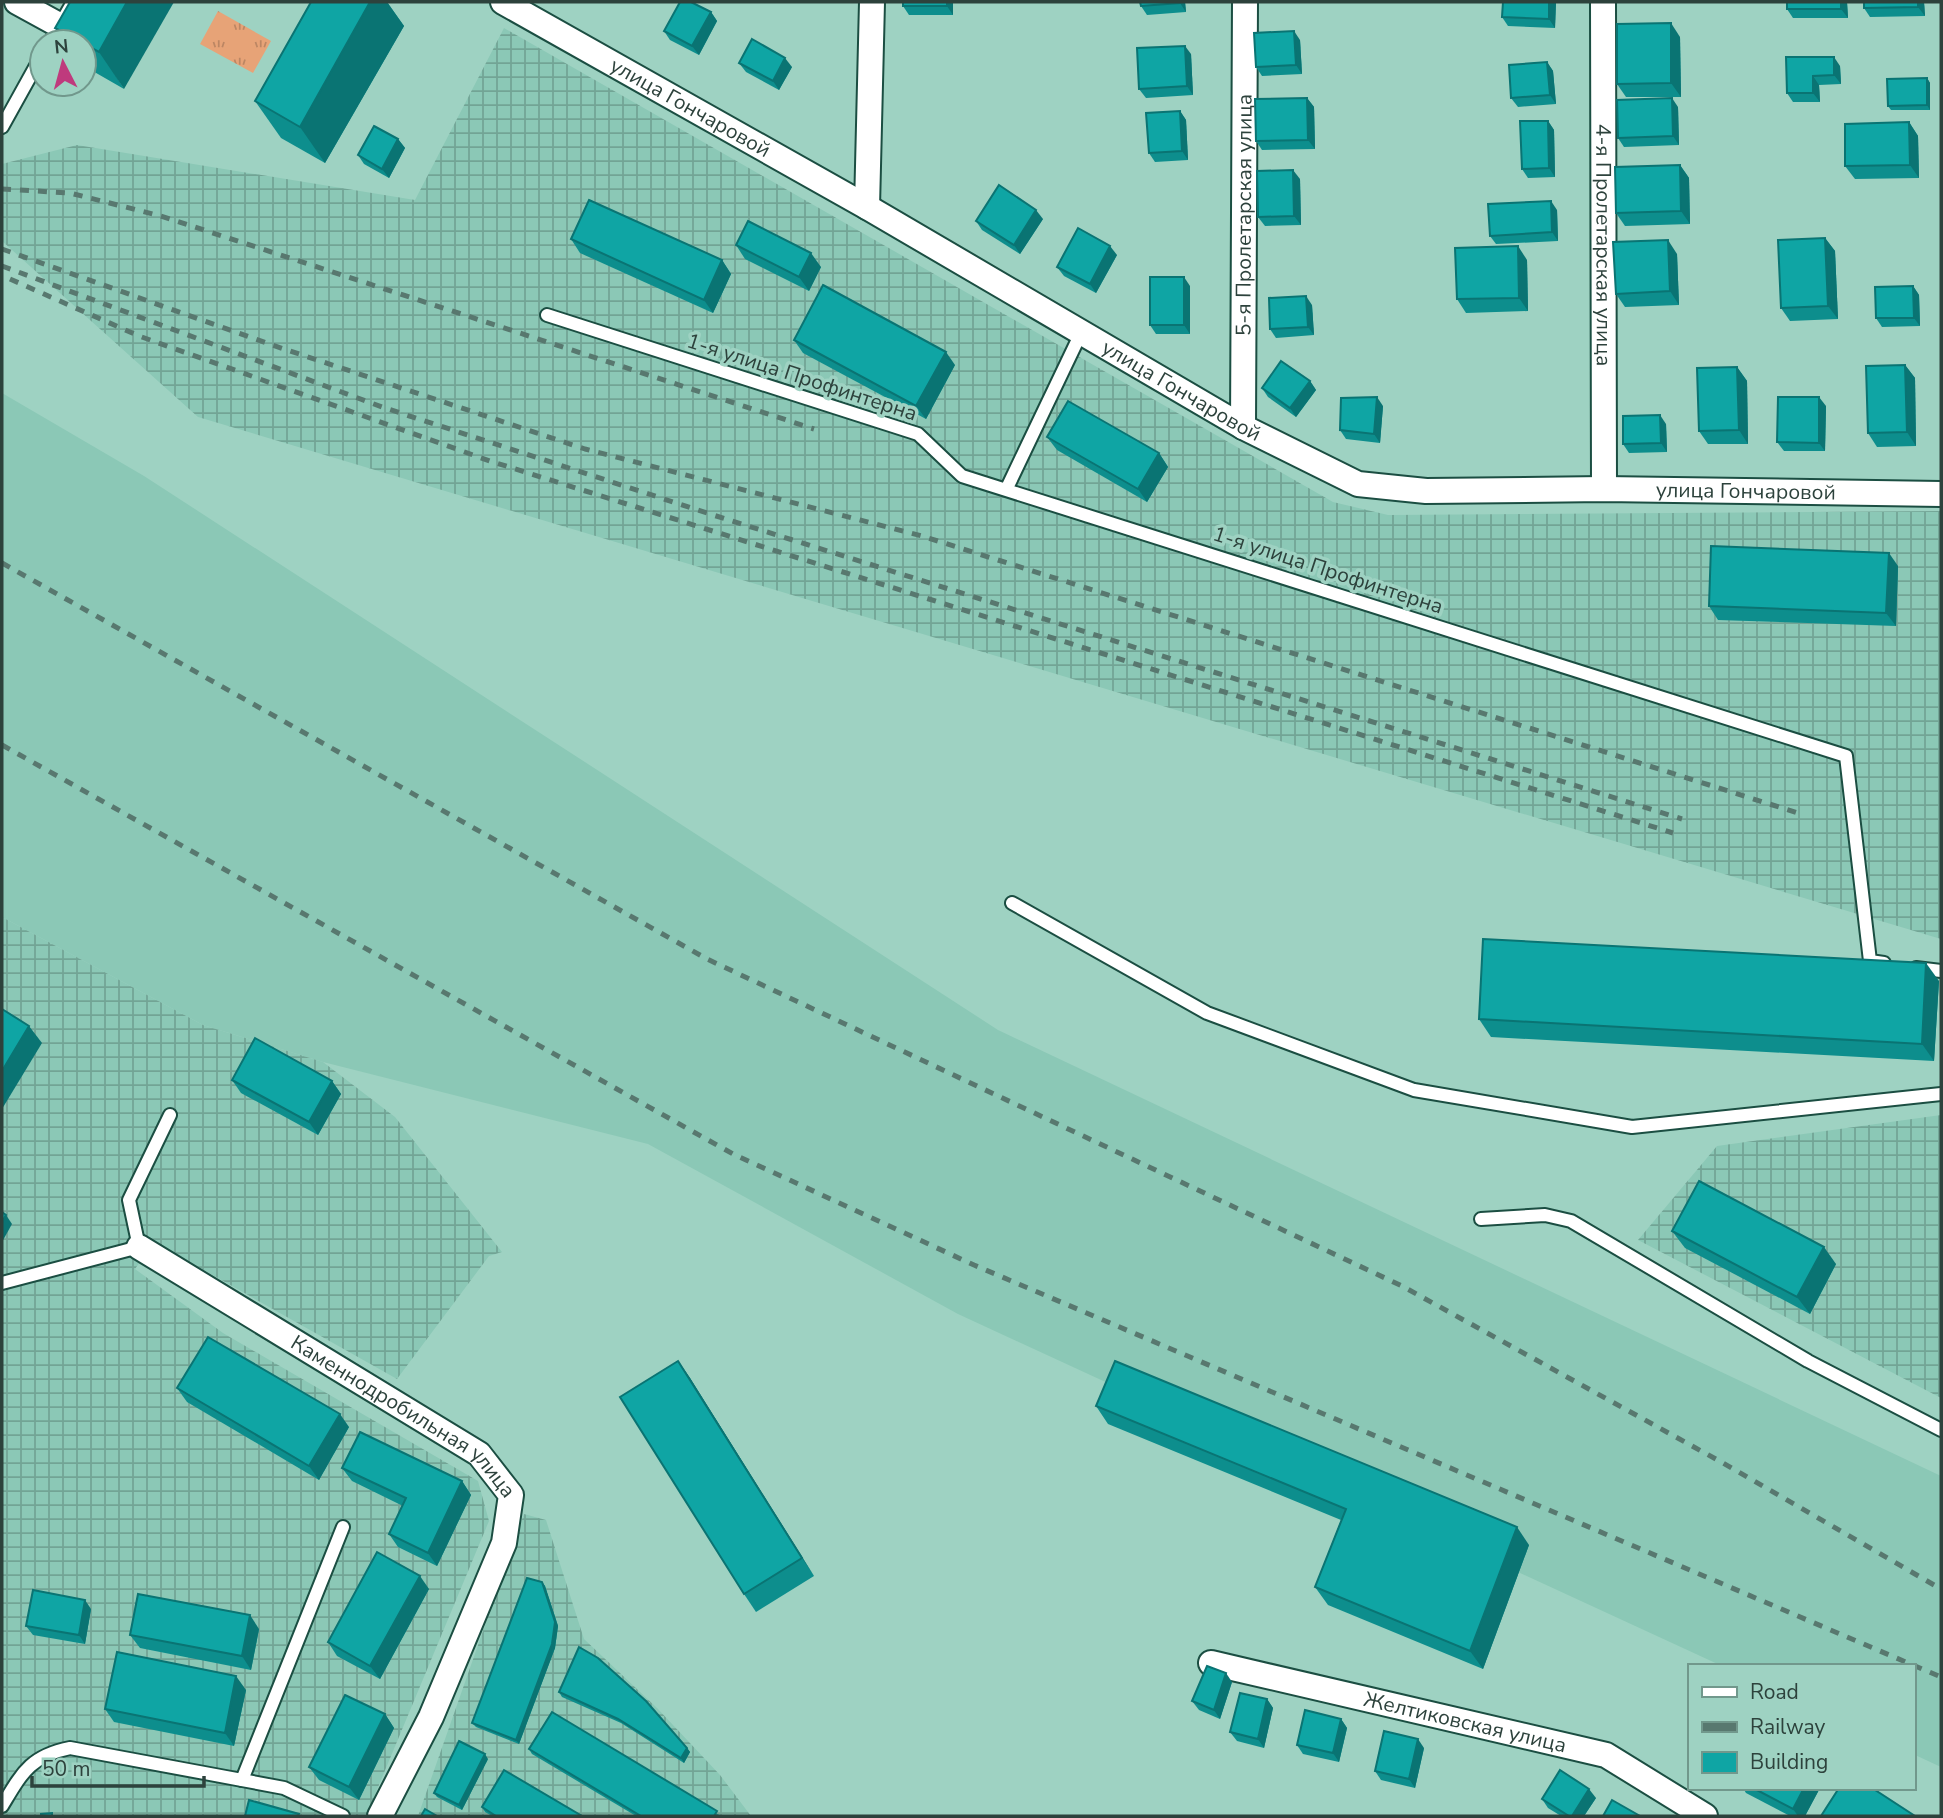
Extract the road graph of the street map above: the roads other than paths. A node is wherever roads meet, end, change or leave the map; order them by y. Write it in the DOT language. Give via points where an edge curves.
graph roads {
  1 [pos="18,2"];
  2 [pos="72,2"];
  3 [pos="503,2"];
  4 [pos="872,2"];
  5 [pos="1245,2"];
  6 [pos="1604,2"];
  7 [pos="47,28"];
  8 [pos="57,28"];
  9 [pos="28,80"];
  10 [pos="2,127"];
  11 [pos="867,207"];
  12 [pos="547,315"];
  13 [pos="1081,333"];
  14 [pos="1243,427"];
  15 [pos="1007,488"];
  16 [pos="1604,489"];
  17 [pos="1941,494"];
  18 [pos="1012,903"];
  19 [pos="1941,971"];
  20 [pos="1941,1094"];
  21 [pos="170,1115"];
  22 [pos="1482,1219"];
  23 [pos="139,1247"];
  24 [pos="2,1283"];
  25 [pos="1941,1430"];
  26 [pos="343,1527"];
  27 [pos="1211,1663"];
  28 [pos="242,1780"];
  29 [pos="2,1806"];
  30 [pos="343,1816"];
  31 [pos="380,1816"];
  32 [pos="1705,1816"];
  1 -- 7 [label="street"];
  2 -- 8 [label="lane"];
  3 -- 11 [label="street, улица Гончаровой"];
  4 -- 11 [label="street"];
  5 -- 14 [label="street, 5-я Пролетарская улица"];
  6 -- 16 [label="street, 4-я Пролетарская улица"];
  9 -- 10 [label="lane"];
  11 -- 13 [label="street, улица Гончаровой"];
  12 -- 15 [label="lane, 1-я улица Профинтерна" via="918,434 962,476"];
  13 -- 14 [label="street, улица Гончаровой"];
  13 -- 15 [label="lane"];
  14 -- 16 [label="street, улица Гончаровой" via="1358,484 1426,491"];
  15 -- 19 [label="lane, 1-я улица Профинтерна" via="1846,755 1870,961"];
  16 -- 17 [label="street, улица Гончаровой"];
  18 -- 20 [label="lane" via="1207,1013 1414,1090 1632,1127"];
  21 -- 23 [label="lane" via="129,1200"];
  22 -- 25 [label="lane" via="1545,1214 1571,1221 1808,1361"];
  23 -- 24 [label="lane"];
  23 -- 31 [label="street, Каменнодробильная улица" via="479,1454 511,1495 504,1543 431,1717"];
  26 -- 28 [label="lane"];
  27 -- 32 [label="street, Желтиковская улица" via="1606,1755"];
  28 -- 29 [label="lane" via="70,1748 48,1753 24,1769"];
  28 -- 30 [label="lane" via="284,1788"];
}
